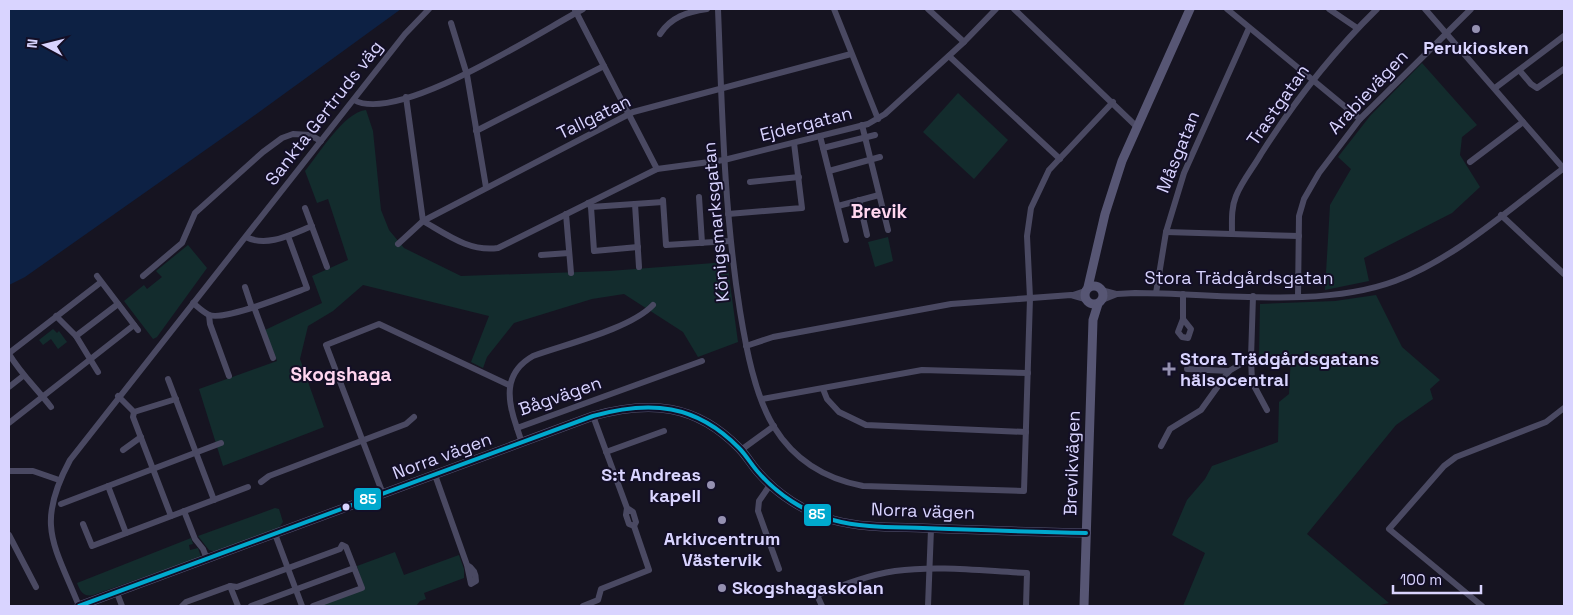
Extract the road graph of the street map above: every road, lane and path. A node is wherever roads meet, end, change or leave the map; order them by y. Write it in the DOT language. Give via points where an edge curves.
graph roads {
  1 [pos="429,9"];
  2 [pos="584,9"];
  3 [pos="707,9"];
  4 [pos="718,9"];
  5 [pos="834,9"];
  6 [pos="928,9"];
  7 [pos="996,9"];
  8 [pos="1014,9"];
  9 [pos="1190,9"];
  10 [pos="1227,9"];
  11 [pos="1329,9"];
  12 [pos="1377,9"];
  13 [pos="1425,9"];
  14 [pos="1471,9"];
  15 [pos="576,11"];
  16 [pos="451,23"];
  17 [pos="1248,28"];
  18 [pos="1357,28"];
  19 [pos="1447,32"];
  20 [pos="660,34"];
  21 [pos="1564,36"];
  22 [pos="964,42"];
  23 [pos="851,54"];
  24 [pos="949,56"];
  25 [pos="604,66"];
  26 [pos="1564,69"];
  27 [pos="1520,71"];
  28 [pos="466,75"];
  29 [pos="1313,80"];
  30 [pos="721,88"];
  31 [pos="1495,88"];
  32 [pos="406,98"];
  33 [pos="354,100"];
  34 [pos="1113,102"];
  35 [pos="629,114"];
  36 [pos="878,119"];
  37 [pos="1360,119"];
  38 [pos="1523,122"];
  39 [pos="862,126"];
  40 [pos="1136,126"];
  41 [pos="476,131"];
  42 [pos="875,135"];
  43 [pos="820,136"];
  44 [pos="865,138"];
  45 [pos="322,142"];
  46 [pos="794,143"];
  47 [pos="823,148"];
  48 [pos="880,157"];
  49 [pos="1060,159"];
  50 [pos="724,160"];
  51 [pos="871,160"];
  52 [pos="1470,162"];
  53 [pos="1564,168"];
  54 [pos="657,169"];
  55 [pos="829,171"];
  56 [pos="799,177"];
  57 [pos="750,182"];
  58 [pos="486,188"];
  59 [pos="879,195"];
  60 [pos="699,197"];
  61 [pos="859,200"];
  62 [pos="635,204"];
  63 [pos="590,205"];
  64 [pos="838,206"];
  65 [pos="305,208"];
  66 [pos="566,214"];
  67 [pos="728,214"];
  68 [pos="1501,215"];
  69 [pos="422,221"];
  70 [pos="312,226"];
  71 [pos="888,230"];
  72 [pos="1166,232"];
  73 [pos="1232,234"];
  74 [pos="867,235"];
  75 [pos="288,236"];
  76 [pos="1299,236"];
  77 [pos="246,237"];
  78 [pos="846,240"];
  79 [pos="730,241"];
  80 [pos="702,243"];
  81 [pos="398,244"];
  82 [pos="638,247"];
  83 [pos="569,252"];
  84 [pos="541,255"];
  85 [pos="1095,264"];
  86 [pos="327,267"];
  87 [pos="639,267"];
  88 [pos="571,274"];
  89 [pos="1564,274"];
  90 [pos="143,276"];
  91 [pos="245,287"];
  92 [pos="1101,289"];
  93 [pos="1156,293"];
  94 [pos="1117,294"];
  95 [pos="1183,294"];
  96 [pos="1086,295"];
  97 [pos="1253,296"];
  98 [pos="1298,297"];
  99 [pos="1030,298"];
  100 [pos="193,302"];
  101 [pos="1100,302"];
  102 [pos="118,304"];
  103 [pos="653,305"];
  104 [pos="253,308"];
  105 [pos="209,315"];
  106 [pos="56,316"];
  107 [pos="1182,319"];
  108 [pos="1093,320"];
  109 [pos="76,336"];
  110 [pos="746,346"];
  111 [pos="9,353"];
  112 [pos="273,358"];
  113 [pos="1251,358"];
  114 [pos="89,361"];
  115 [pos="702,361"];
  116 [pos="1187,369"];
  117 [pos="1229,371"];
  118 [pos="98,372"];
  119 [pos="1028,373"];
  120 [pos="23,376"];
  121 [pos="229,376"];
  122 [pos="168,378"];
  123 [pos="509,385"];
  124 [pos="9,387"];
  125 [pos="823,389"];
  126 [pos="118,396"];
  127 [pos="43,397"];
  128 [pos="176,399"];
  129 [pos="762,399"];
  130 [pos="51,407"];
  131 [pos="1564,408"];
  132 [pos="1267,410"];
  133 [pos="134,412"];
  134 [pos="593,416"];
  135 [pos="414,417"];
  136 [pos="9,423"];
  137 [pos="774,426"];
  138 [pos="516,428"];
  139 [pos="664,431"];
  140 [pos="1026,432"];
  141 [pos="140,437"];
  142 [pos="363,440"];
  143 [pos="222,443"];
  144 [pos="522,444"];
  145 [pos="1161,446"];
  146 [pos="123,450"];
  147 [pos="741,450"];
  148 [pos="196,452"];
  149 [pos="606,452"];
  150 [pos="152,469"];
  151 [pos="9,471"];
  152 [pos="435,475"];
  153 [pos="59,480"];
  154 [pos="261,482"];
  155 [pos="770,485"];
  156 [pos="108,486"];
  157 [pos="248,487"];
  158 [pos="383,494"];
  159 [pos="214,500"];
  160 [pos="62,504"];
  161 [pos="184,510"];
  162 [pos="170,516"];
  163 [pos="83,524"];
  164 [pos="931,528"];
  165 [pos="126,533"];
  166 [pos="1086,533"];
  167 [pos="275,534"];
  168 [pos="9,535"];
  169 [pos="207,559"];
  170 [pos="467,565"];
  171 [pos="354,568"];
  172 [pos="289,569"];
  173 [pos="930,569"];
  174 [pos="778,570"];
  175 [pos="230,586"];
  176 [pos="36,587"];
  177 [pos="296,589"];
  178 [pos="117,593"];
  179 [pos="186,605"];
  180 [pos="79,606"];
  181 [pos="122,606"];
  182 [pos="238,606"];
  183 [pos="250,606"];
  184 [pos="302,606"];
  185 [pos="313,606"];
  186 [pos="583,606"];
  187 [pos="822,606"];
  188 [pos="928,606"];
  189 [pos="1026,606"];
  190 [pos="1084,606"];
  191 [pos="1482,606"];
  1 -- 33 [label="street, Sankta Gertruds väg" via="405,34"];
  2 -- 15 [label="street"];
  3 -- 20 [label="street" via="684,14 666,25"];
  4 -- 30 [label="street, Königsmarksgatan"];
  5 -- 23 [label="street"];
  6 -- 22 [label="street"];
  7 -- 22 [label="street, Ejdergatan"];
  8 -- 34 [label="street"];
  9 -- 40 [label="street"];
  10 -- 17 [label="street"];
  11 -- 18 [label="street"];
  12 -- 18 [label="street, Trastgatan"];
  13 -- 19 [label="street"];
  14 -- 19 [label="street, Arabievägen"];
  15 -- 25 [label="street"];
  15 -- 28 [label="street"];
  16 -- 28 [label="street"];
  17 -- 29 [label="street"];
  17 -- 72 [label="street, Måsgatan" via="1184,172"];
  18 -- 29 [label="street, Trastgatan"];
  19 -- 31 [label="street"];
  19 -- 37 [label="street, Arabievägen"];
  21 -- 27 [label="street"];
  22 -- 24 [label="street, Ejdergatan"];
  23 -- 30 [label="street, Tallgatan"];
  23 -- 36 [label="street"];
  24 -- 36 [label="street, Ejdergatan"];
  24 -- 49 [label="street"];
  25 -- 35 [label="street"];
  25 -- 41 [label="street"];
  26 -- 27 [label="street" via="1537,88"];
  27 -- 31 [label="street"];
  28 -- 32 [label="street"];
  28 -- 41 [label="street"];
  29 -- 37 [label="street"];
  29 -- 73 [label="street, Trastgatan" via="1241,186 1234,203"];
  30 -- 35 [label="street, Tallgatan"];
  30 -- 50 [label="street, Königsmarksgatan"];
  31 -- 38 [label="street"];
  32 -- 33 [label="street" via="368,105"];
  32 -- 69 [label="street"];
  33 -- 45 [label="street, Sankta Gertruds väg"];
  34 -- 40 [label="street"];
  34 -- 49 [label="street"];
  35 -- 54 [label="street"];
  35 -- 58 [label="street, Tallgatan"];
  36 -- 39 [label="street, Ejdergatan"];
  37 -- 76 [label="street, Arabievägen" via="1335,149 1304,199"];
  38 -- 52 [label="street"];
  38 -- 53 [label="street"];
  39 -- 43 [label="street, Ejdergatan"];
  39 -- 44 [label="street"];
  40 -- 85 [label="street" via="1113,186"];
  41 -- 58 [label="street"];
  42 -- 44 [label="street"];
  43 -- 46 [label="street, Ejdergatan"];
  43 -- 47 [label="street"];
  44 -- 47 [label="street"];
  44 -- 51 [label="street"];
  45 -- 77 [label="street, Sankta Gertruds väg"];
  45 -- 90 [label="street" via="310,135 293,134 263,152 195,212 182,243"];
  46 -- 50 [label="street, Ejdergatan"];
  46 -- 56 [label="street"];
  47 -- 55 [label="street"];
  48 -- 51 [label="street"];
  49 -- 99 [label="street" via="1042,182 1030,215 1027,236"];
  50 -- 54 [label="street, Ejdergatan"];
  50 -- 67 [label="street, Königsmarksgatan"];
  51 -- 55 [label="street"];
  51 -- 59 [label="street"];
  53 -- 68 [label="street, Stora Trädgårdsgatan"];
  54 -- 63 [label="street, Ejdergatan"];
  55 -- 64 [label="street"];
  56 -- 57 [label="street"];
  56 -- 67 [label="street" via="802,208"];
  58 -- 69 [label="street, Tallgatan"];
  59 -- 61 [label="street"];
  59 -- 71 [label="street"];
  60 -- 80 [label="street"];
  61 -- 64 [label="street"];
  61 -- 74 [label="street"];
  62 -- 63 [label="street, Ejdergatan"];
  62 -- 80 [label="street, Ejdergatan" via="663,201 666,245"];
  62 -- 82 [label="street"];
  63 -- 66 [label="street, Ejdergatan"];
  63 -- 82 [label="street" via="594,251"];
  64 -- 78 [label="street"];
  65 -- 70 [label="street"];
  66 -- 69 [label="street, Ejdergatan" via="508,244 488,249 469,246"];
  66 -- 83 [label="street"];
  67 -- 79 [label="street, Königsmarksgatan"];
  68 -- 89 [label="street"];
  68 -- 98 [label="street, Stora Trädgårdsgatan" via="1451,253 1395,281 1348,293"];
  69 -- 81 [label="street, Tallgatan"];
  70 -- 75 [label="street"];
  70 -- 86 [label="street"];
  72 -- 73 [label="street"];
  72 -- 93 [label="street, Måsgatan"];
  73 -- 76 [label="street"];
  75 -- 77 [label="street" via="261,242"];
  75 -- 104 [label="street" via="307,288"];
  76 -- 98 [label="street, Arabievägen"];
  77 -- 100 [label="street, Sankta Gertruds väg"];
  79 -- 80 [label="street, Ejdergatan"];
  79 -- 110 [label="street, Königsmarksgatan"];
  82 -- 87 [label="street"];
  83 -- 84 [label="street"];
  83 -- 88 [label="street"];
  85 -- 92 [label="street"];
  85 -- 96 [label="street"];
  91 -- 104 [label="street"];
  92 -- 94 [label="street, Stora Trädgårdsgatan"];
  92 -- 96 [label="street" via="1094,286"];
  92 -- 101 [label="street"];
  93 -- 94 [label="street, Stora Trädgårdsgatan"];
  93 -- 95 [label="street, Stora Trädgårdsgatan"];
  94 -- 101 [label="street, Stora Trädgårdsgatan"];
  95 -- 97 [label="street, Stora Trädgårdsgatan"];
  95 -- 107 [label="street"];
  96 -- 99 [label="street"];
  96 -- 101 [label="street"];
  96 -- 108 [label="street, Brevikvägen"];
  97 -- 98 [label="street, Stora Trädgårdsgatan"];
  97 -- 113 [label="street"];
  99 -- 110 [label="street" via="951,304 773,337"];
  99 -- 119 [label="street"];
  100 -- 105 [label="street"];
  100 -- 126 [label="street, Sankta Gertruds väg"];
  101 -- 108 [label="street, Brevikvägen"];
  102 -- 106 [label="street" via="99,279"];
  102 -- 109 [label="street"];
  102 -- 114 [label="street" via="136,328"];
  103 -- 123 [label="street, Bågvägen" via="628,322 526,360 516,370"];
  104 -- 105 [label="street"];
  104 -- 112 [label="street"];
  105 -- 121 [label="street"];
  106 -- 109 [label="street"];
  106 -- 111 [label="street"];
  108 -- 166 [label="street, Brevikvägen"];
  109 -- 114 [label="street"];
  110 -- 129 [label="street, Königsmarksgatan"];
  111 -- 120 [label="street"];
  113 -- 117 [label="street"];
  113 -- 132 [label="street" via="1252,382"];
  114 -- 118 [label="street"];
  114 -- 127 [label="street"];
  115 -- 138 [label="street, Bågvägen"];
  116 -- 117 [label="street"];
  117 -- 145 [label="street" via="1201,410 1170,429"];
  119 -- 125 [label="street" via="922,370"];
  119 -- 140 [label="street"];
  120 -- 124 [label="street"];
  120 -- 127 [label="street"];
  122 -- 128 [label="street"];
  123 -- 138 [label="street, Bågvägen" via="508,401"];
  123 -- 142 [label="street" via="379,324 326,345"];
  125 -- 129 [label="street"];
  125 -- 140 [label="street" via="839,412 866,425"];
  126 -- 133 [label="street"];
  126 -- 153 [label="street, Sankta Gertruds väg" via="79,446"];
  127 -- 130 [label="street"];
  127 -- 136 [label="street"];
  128 -- 133 [label="street"];
  128 -- 148 [label="street"];
  129 -- 137 [label="street, Königsmarksgatan"];
  131 -- 191 [label="street" via="1546,422 1456,457 1444,466 1389,529"];
  133 -- 141 [label="street"];
  134 -- 144 [label="street, Norra vägen"];
  134 -- 147 [label="street, Norra vägen" via="642,406 681,411 707,422"];
  134 -- 149 [label="street"];
  135 -- 142 [label="street" via="406,424"];
  137 -- 140 [label="street, Königsmarksgatan" via="806,462 818,471 845,482 863,486 1024,492"];
  137 -- 147 [label="street"];
  138 -- 144 [label="street"];
  139 -- 149 [label="street"];
  141 -- 146 [label="street"];
  141 -- 150 [label="street"];
  142 -- 154 [label="street" via="269,476"];
  142 -- 158 [label="street"];
  143 -- 148 [label="street"];
  144 -- 152 [label="street, Norra vägen"];
  147 -- 155 [label="street, Norra vägen"];
  148 -- 150 [label="street"];
  148 -- 159 [label="street"];
  149 -- 186 [label="street" via="648,570 601,589 598,600"];
  150 -- 156 [label="street"];
  150 -- 162 [label="street"];
  151 -- 153 [label="street" via="33,470"];
  152 -- 158 [label="street, Norra vägen"];
  152 -- 170 [label="street"];
  153 -- 180 [label="street, Sankta Gertruds väg" via="51,507 50,527"];
  155 -- 164 [label="street, Norra vägen" via="804,508 833,520 864,526"];
  155 -- 174 [label="street" via="759,501 758,511"];
  156 -- 160 [label="street"];
  156 -- 165 [label="street"];
  157 -- 159 [label="street"];
  158 -- 167 [label="street, Norra vägen"];
  159 -- 161 [label="street"];
  161 -- 162 [label="street"];
  161 -- 169 [label="street"];
  162 -- 165 [label="street"];
  163 -- 165 [label="street" via="92,546"];
  164 -- 166 [label="street, Norra vägen"];
  164 -- 173 [label="street"];
  166 -- 190 [label="street, Brevikvägen"];
  167 -- 169 [label="street, Norra vägen"];
  167 -- 172 [label="street"];
  168 -- 176 [label="street"];
  169 -- 178 [label="street, Norra vägen"];
  171 -- 172 [label="street" via="346,547 342,545 340,549"];
  171 -- 177 [label="street"];
  171 -- 185 [label="street" via="362,588"];
  172 -- 175 [label="street" via="238,587"];
  172 -- 177 [label="street"];
  173 -- 187 [label="street" via="895,571 861,579 818,595"];
  173 -- 188 [label="street"];
  173 -- 189 [label="street" via="1027,572"];
  175 -- 179 [label="street"];
  175 -- 182 [label="street"];
  177 -- 183 [label="street"];
  177 -- 184 [label="street"];
  178 -- 180 [label="street, Norra vägen"];
  178 -- 181 [label="street"];
}
